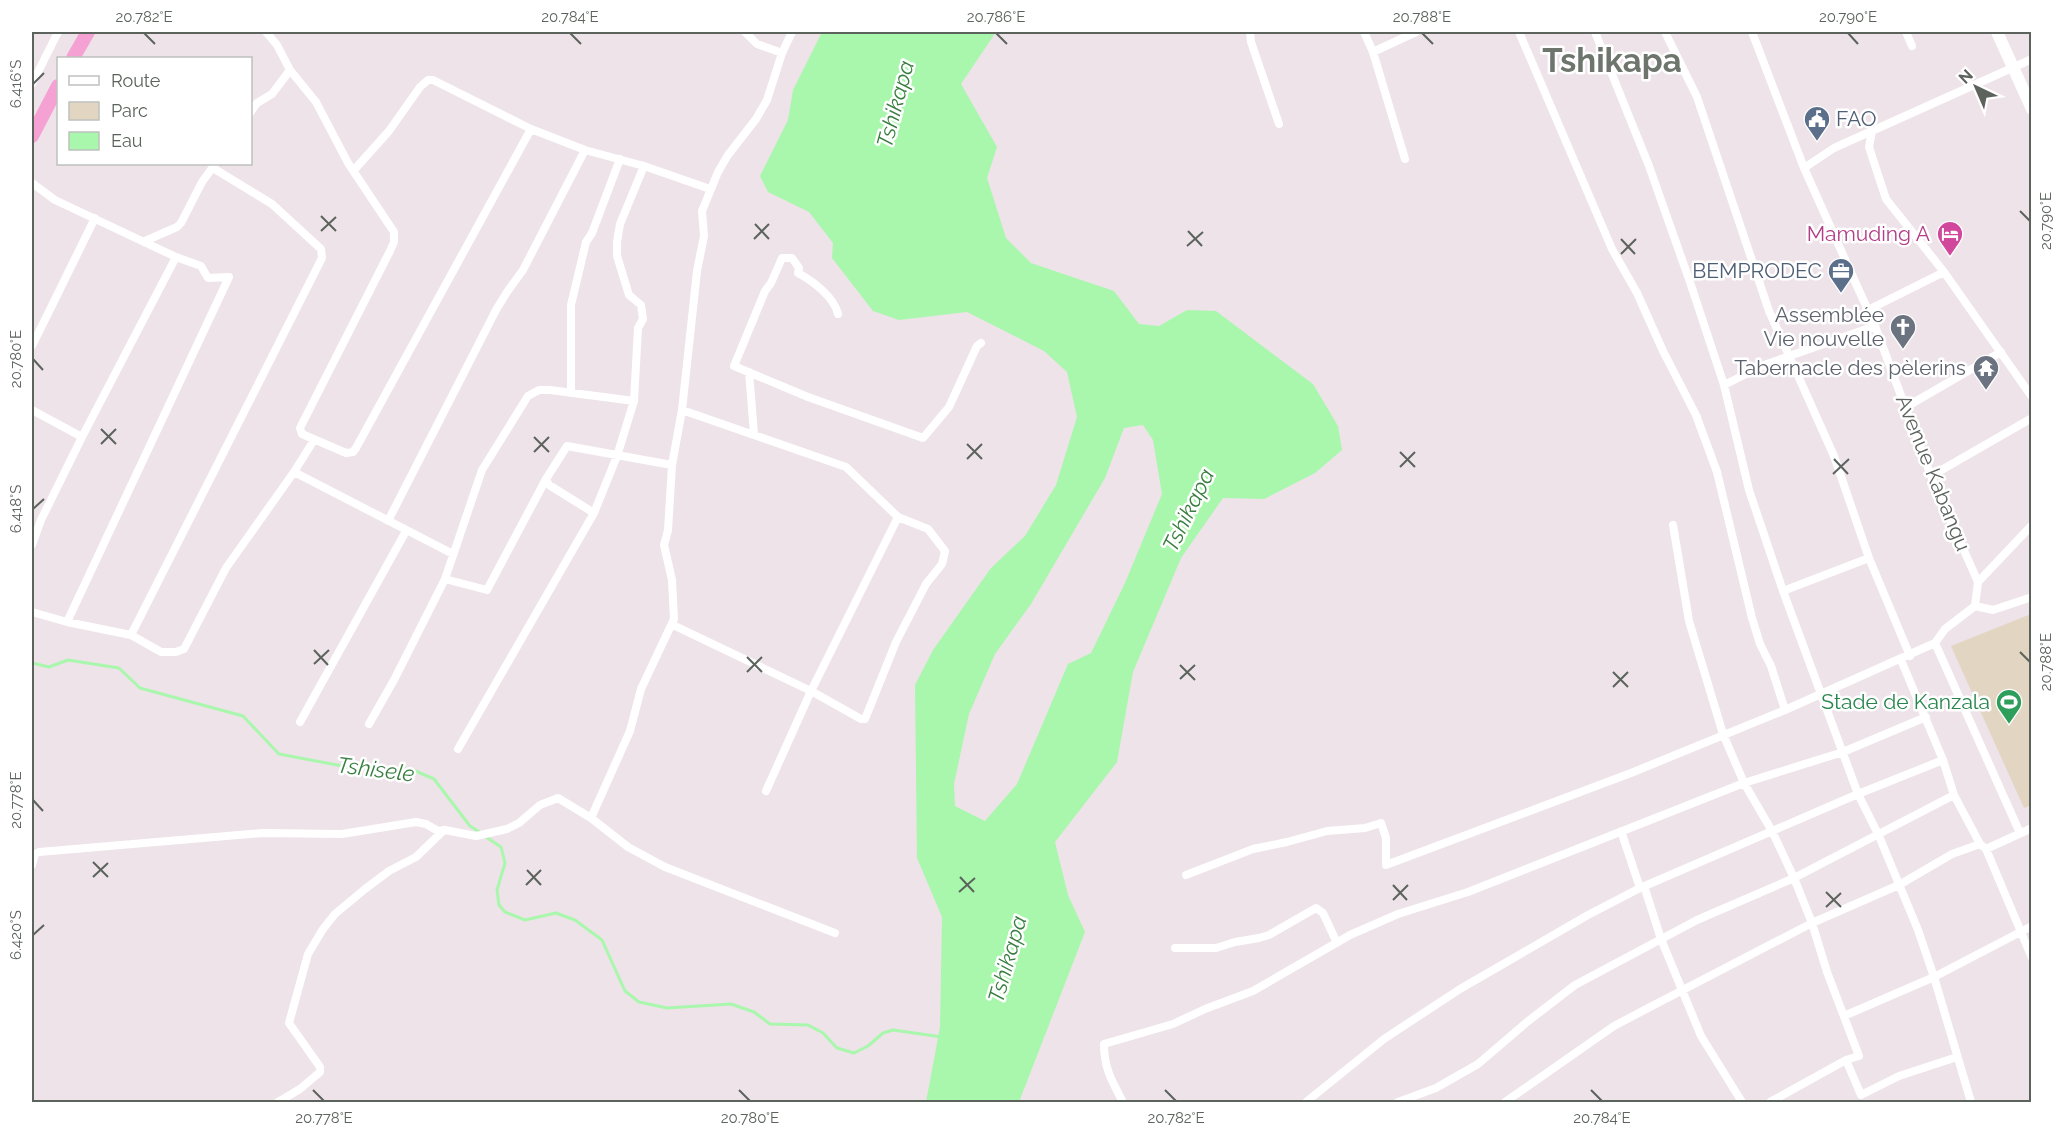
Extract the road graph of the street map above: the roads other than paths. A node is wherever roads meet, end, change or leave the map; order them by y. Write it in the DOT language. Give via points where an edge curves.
graph roads {
  1 [pos="58,32"];
  2 [pos="88,32"];
  3 [pos="266,32"];
  4 [pos="745,32"];
  5 [pos="792,32"];
  6 [pos="1250,32"];
  7 [pos="1364,32"];
  8 [pos="1416,32"];
  9 [pos="1519,32"];
  10 [pos="1595,32"];
  11 [pos="1665,32"];
  12 [pos="1752,32"];
  13 [pos="1906,32"];
  14 [pos="1997,32"];
  15 [pos="1912,46"];
  16 [pos="1373,52"];
  17 [pos="782,53"];
  18 [pos="74,57"];
  19 [pos="2031,59"];
  20 [pos="2013,67"];
  21 [pos="290,70"];
  22 [pos="32,84"];
  23 [pos="57,88"];
  24 [pos="2031,109"];
  25 [pos="252,111"];
  26 [pos="1279,124"];
  27 [pos="531,129"];
  28 [pos="1872,131"];
  29 [pos="32,136"];
  30 [pos="585,150"];
  31 [pos="620,159"];
  32 [pos="1406,159"];
  33 [pos="214,166"];
  34 [pos="644,166"];
  35 [pos="1804,168"];
  36 [pos="354,170"];
  37 [pos="32,183"];
  38 [pos="710,189"];
  39 [pos="95,218"];
  40 [pos="145,241"];
  41 [pos="176,257"];
  42 [pos="1944,272"];
  43 [pos="1868,310"];
  44 [pos="838,314"];
  45 [pos="1875,326"];
  46 [pos="981,343"];
  47 [pos="32,346"];
  48 [pos="2001,352"];
  49 [pos="1789,356"];
  50 [pos="749,372"];
  51 [pos="1724,385"];
  52 [pos="571,393"];
  53 [pos="2031,397"];
  54 [pos="634,401"];
  55 [pos="1906,407"];
  56 [pos="32,410"];
  57 [pos="682,410"];
  58 [pos="2031,418"];
  59 [pos="754,434"];
  60 [pos="82,437"];
  61 [pos="314,440"];
  62 [pos="617,456"];
  63 [pos="672,465"];
  64 [pos="294,472"];
  65 [pos="1931,476"];
  66 [pos="546,479"];
  67 [pos="594,513"];
  68 [pos="32,514"];
  69 [pos="898,516"];
  70 [pos="41,520"];
  71 [pos="388,521"];
  72 [pos="1673,525"];
  73 [pos="2031,526"];
  74 [pos="406,531"];
  75 [pos="32,545"];
  76 [pos="453,554"];
  77 [pos="1869,558"];
  78 [pos="445,579"];
  79 [pos="1978,582"];
  80 [pos="1783,591"];
  81 [pos="2031,597"];
  82 [pos="1975,606"];
  83 [pos="32,612"];
  84 [pos="67,622"];
  85 [pos="673,626"];
  86 [pos="131,635"];
  87 [pos="1935,643"];
  88 [pos="1910,656"];
  89 [pos="1901,660"];
  90 [pos="811,691"];
  91 [pos="1820,694"];
  92 [pos="1785,710"];
  93 [pos="1926,717"];
  94 [pos="300,722"];
  95 [pos="369,724"];
  96 [pos="1723,734"];
  97 [pos="458,749"];
  98 [pos="1843,752"];
  99 [pos="1943,760"];
  100 [pos="1744,783"];
  101 [pos="766,791"];
  102 [pos="1858,794"];
  103 [pos="1954,795"];
  104 [pos="591,818"];
  105 [pos="2031,828"];
  106 [pos="445,830"];
  107 [pos="1621,831"];
  108 [pos="1772,831"];
  109 [pos="2019,833"];
  110 [pos="1879,836"];
  111 [pos="1983,846"];
  112 [pos="32,865"];
  113 [pos="1186,875"];
  114 [pos="1794,878"];
  115 [pos="1899,885"];
  116 [pos="1640,888"];
  117 [pos="1812,923"];
  118 [pos="2031,926"];
  119 [pos="2020,931"];
  120 [pos="835,933"];
  121 [pos="1661,939"];
  122 [pos="1337,943"];
  123 [pos="1175,948"];
  124 [pos="2031,958"];
  125 [pos="1934,977"];
  126 [pos="1683,990"];
  127 [pos="1844,1016"];
  128 [pos="1958,1057"];
  129 [pos="1846,1060"];
  130 [pos="278,1102"];
  131 [pos="1123,1102"];
  132 [pos="1306,1102"];
  133 [pos="1398,1102"];
  134 [pos="1505,1102"];
  135 [pos="1742,1102"];
  136 [pos="1770,1102"];
  137 [pos="1971,1102"];
  1 -- 22 [label="street"];
  2 -- 18 [label="highway"];
  3 -- 21 [label="street"];
  4 -- 17 [label="street" via="757,44"];
  5 -- 17 [label="street"];
  6 -- 26 [label="street"];
  7 -- 16 [label="street"];
  8 -- 16 [label="street"];
  9 -- 92 [label="street" via="1612,249 1696,414 1717,472 1752,618"];
  10 -- 51 [label="street" via="1649,166"];
  11 -- 49 [label="street" via="1697,97 1769,311"];
  12 -- 35 [label="street, Avenue Kabangu"];
  13 -- 15 [label="street"];
  14 -- 20 [label="main road"];
  16 -- 32 [label="street"];
  17 -- 38 [label="street" via="756,119 728,155"];
  19 -- 20 [label="street"];
  20 -- 24 [label="main road"];
  20 -- 28 [label="street"];
  21 -- 25 [label="street" via="272,94"];
  21 -- 36 [label="street" via="316,102"];
  23 -- 29 [label="highway"];
  27 -- 30 [label="street"];
  27 -- 36 [label="street" via="428,80"];
  27 -- 61 [label="street" via="356,448 346,453"];
  28 -- 35 [label="street" via="1834,148"];
  28 -- 42 [label="street" via="1869,147 1886,199"];
  30 -- 31 [label="street"];
  30 -- 71 [label="street" via="523,270 496,310"];
  31 -- 34 [label="street"];
  31 -- 52 [label="street" via="586,242 571,306"];
  33 -- 40 [label="street" via="181,223"];
  33 -- 86 [label="street" via="272,204 321,249 322,258"];
  34 -- 38 [label="street"];
  34 -- 54 [label="street" via="620,224 617,242 617,256 629,295 641,305 643,319 638,328"];
  35 -- 43 [label="street, Avenue Kabangu"];
  36 -- 61 [label="street" via="394,232 394,242 300,428 302,434"];
  37 -- 39 [label="street" via="55,200"];
  38 -- 57 [label="street" via="702,211 704,236"];
  39 -- 40 [label="street"];
  39 -- 47 [label="street"];
  40 -- 41 [label="street"];
  41 -- 60 [label="street"];
  41 -- 84 [label="street" via="201,266 208,278 229,277 227,284"];
  42 -- 43 [label="street"];
  42 -- 48 [label="street"];
  43 -- 45 [label="street, Avenue Kabangu"];
  44 -- 50 [label="street" via="836,305 810,279 798,273 792,258 782,258 734,366"];
  45 -- 49 [label="street"];
  45 -- 55 [label="street, Avenue Kabangu"];
  46 -- 50 [label="street" via="949,407 923,438"];
  48 -- 53 [label="street"];
  48 -- 55 [label="street"];
  49 -- 51 [label="street"];
  49 -- 77 [label="street" via="1834,456"];
  50 -- 59 [label="street"];
  51 -- 80 [label="street" via="1749,490"];
  52 -- 54 [label="street"];
  52 -- 76 [label="street" via="539,390 528,396 482,470"];
  54 -- 62 [label="street"];
  55 -- 65 [label="street, Avenue Kabangu"];
  56 -- 60 [label="street"];
  57 -- 59 [label="street"];
  57 -- 63 [label="street"];
  58 -- 65 [label="street"];
  59 -- 69 [label="street" via="846,466"];
  60 -- 70 [label="street"];
  61 -- 64 [label="street"];
  62 -- 63 [label="street"];
  62 -- 66 [label="street" via="567,446"];
  62 -- 67 [label="street"];
  63 -- 85 [label="street" via="664,545 675,604"];
  64 -- 71 [label="street"];
  64 -- 86 [label="street" via="226,568 184,649 161,652"];
  65 -- 79 [label="street, Avenue Kabangu"];
  66 -- 67 [label="street" via="549,485"];
  66 -- 78 [label="street" via="487,590"];
  67 -- 97 [label="street"];
  68 -- 70 [label="street"];
  69 -- 90 [label="street"];
  69 -- 90 [label="street" via="928,529 945,551 942,564 926,584 896,642 865,719"];
  70 -- 75 [label="street"];
  71 -- 74 [label="street"];
  72 -- 96 [label="street" via="1689,621"];
  73 -- 79 [label="street"];
  74 -- 76 [label="street"];
  74 -- 94 [label="street"];
  76 -- 78 [label="street"];
  77 -- 80 [label="street"];
  77 -- 88 [label="street"];
  78 -- 95 [label="street"];
  79 -- 82 [label="street"];
  80 -- 91 [label="street"];
  81 -- 82 [label="street" via="1993,610"];
  82 -- 87 [label="street" via="1945,629"];
  83 -- 84 [label="street"];
  84 -- 86 [label="street"];
  85 -- 90 [label="street"];
  85 -- 104 [label="street" via="641,689 630,731"];
  87 -- 88 [label="street"];
  87 -- 109 [label="street"];
  88 -- 89 [label="street"];
  89 -- 91 [label="street"];
  89 -- 93 [label="street"];
  90 -- 101 [label="street"];
  91 -- 92 [label="street"];
  91 -- 98 [label="street"];
  92 -- 96 [label="street"];
  93 -- 98 [label="street"];
  93 -- 99 [label="street"];
  96 -- 100 [label="street"];
  96 -- 113 [label="street" via="1386,865 1386,838 1381,823 1253,849"];
  98 -- 100 [label="street"];
  98 -- 102 [label="street"];
  99 -- 102 [label="street"];
  99 -- 103 [label="street"];
  100 -- 107 [label="street"];
  100 -- 108 [label="street"];
  102 -- 108 [label="street"];
  102 -- 110 [label="street"];
  103 -- 110 [label="street"];
  103 -- 111 [label="street"];
  104 -- 106 [label="street" via="553,798 507,829 476,836"];
  104 -- 120 [label="street" via="628,847 665,867"];
  105 -- 109 [label="street"];
  106 -- 112 [label="street" via="416,822 342,834 206,837 39,852"];
  106 -- 130 [label="street" via="416,857 365,889 323,929 308,954 289,1023 320,1072"];
  107 -- 116 [label="street"];
  107 -- 122 [label="street" via="1468,892 1398,914"];
  108 -- 114 [label="street"];
  108 -- 116 [label="street"];
  109 -- 111 [label="street"];
  110 -- 114 [label="street"];
  110 -- 115 [label="street"];
  111 -- 115 [label="street" via="1952,855"];
  111 -- 119 [label="street"];
  114 -- 117 [label="street"];
  114 -- 121 [label="street"];
  115 -- 117 [label="street"];
  115 -- 125 [label="street"];
  116 -- 121 [label="street" via="1646,889"];
  116 -- 132 [label="street" via="1460,989 1384,1039"];
  117 -- 126 [label="street"];
  117 -- 127 [label="street"];
  118 -- 119 [label="street"];
  119 -- 124 [label="street"];
  119 -- 125 [label="street"];
  121 -- 126 [label="street"];
  121 -- 133 [label="street" via="1575,986 1461,1075"];
  122 -- 123 [label="street" via="1323,913 1316,908 1259,938 1216,948"];
  122 -- 131 [label="street" via="1253,991 1173,1024 1104,1044 1104,1060"];
  125 -- 127 [label="street"];
  125 -- 128 [label="street"];
  126 -- 134 [label="street" via="1614,1026"];
  126 -- 135 [label="street" via="1701,1036"];
  127 -- 129 [label="street" via="1859,1056"];
  128 -- 129 [label="street" via="1899,1076 1861,1095"];
  128 -- 137 [label="street"];
  129 -- 136 [label="street"];
}
